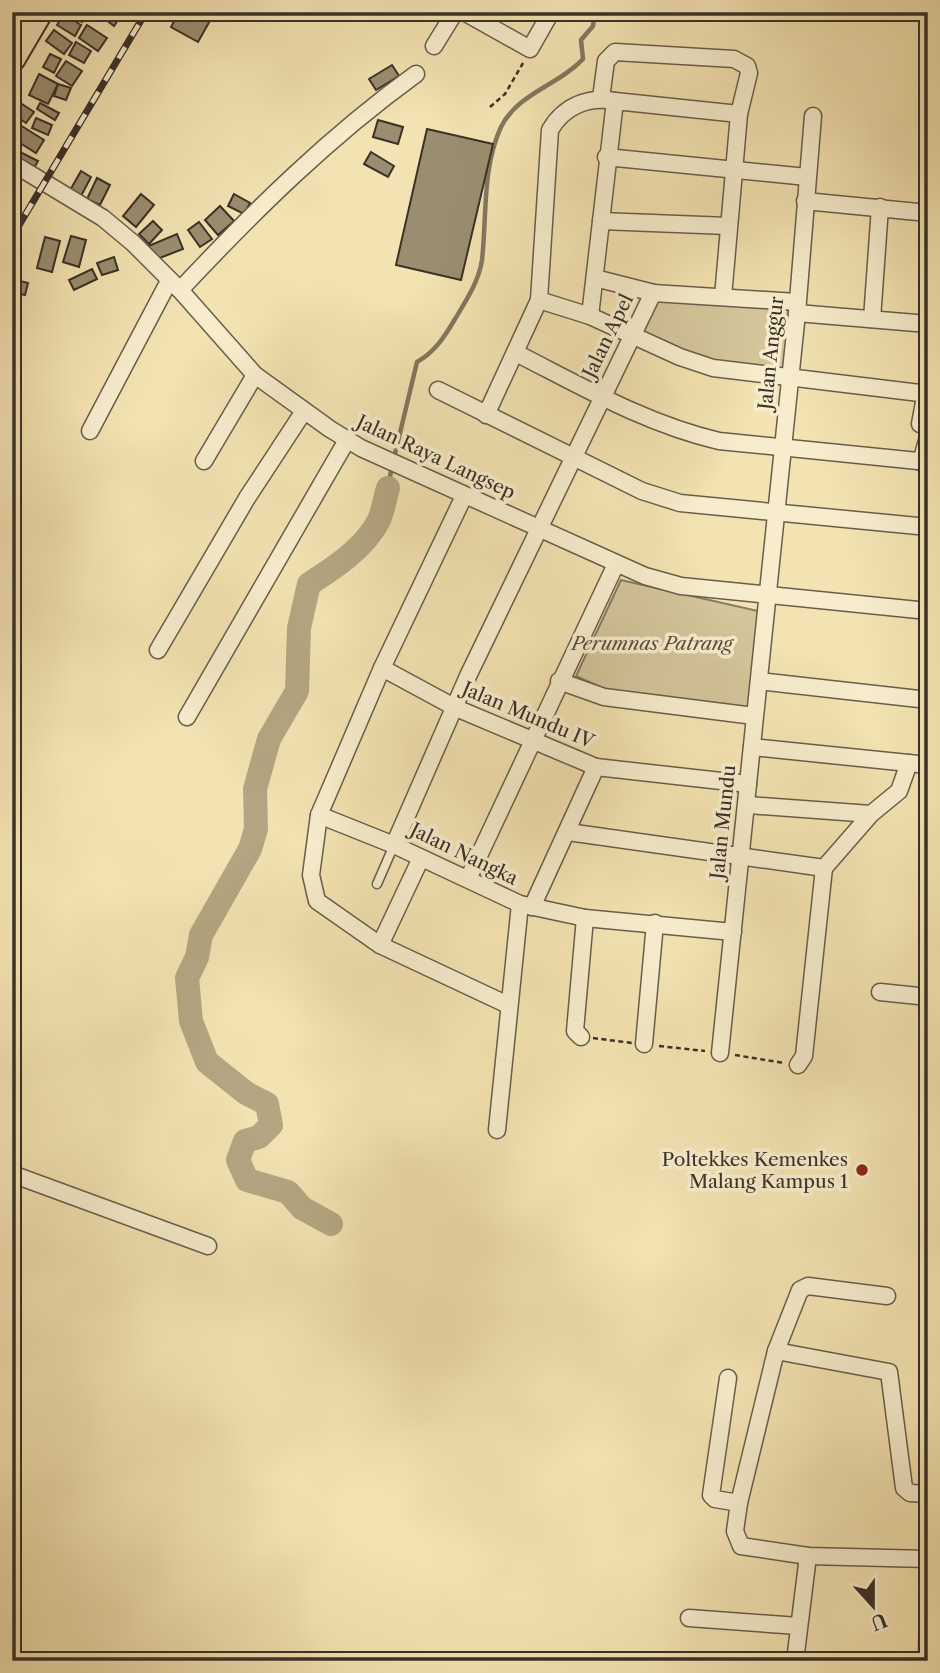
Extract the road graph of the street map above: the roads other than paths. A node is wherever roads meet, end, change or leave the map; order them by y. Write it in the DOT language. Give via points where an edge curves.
graph roads {
  1 [pos="38,12"];
  2 [pos="455,12"];
  3 [pos="464,12"];
  4 [pos="551,12"];
  5 [pos="434,46"];
  6 [pos="12,58"];
  7 [pos="416,74"];
  8 [pos="608,100"];
  9 [pos="739,114"];
  10 [pos="813,116"];
  11 [pos="606,158"];
  12 [pos="12,163"];
  13 [pos="733,170"];
  14 [pos="807,177"];
  15 [pos="805,201"];
  16 [pos="880,207"];
  17 [pos="928,213"];
  18 [pos="601,221"];
  19 [pos="729,226"];
  20 [pos="595,278"];
  21 [pos="175,285"];
  22 [pos="654,293"];
  23 [pos="723,297"];
  24 [pos="540,300"];
  25 [pos="797,307"];
  26 [pos="590,316"];
  27 [pos="872,319"];
  28 [pos="928,324"];
  29 [pos="632,335"];
  30 [pos="516,353"];
  31 [pos="255,375"];
  32 [pos="790,379"];
  33 [pos="438,390"];
  34 [pos="927,391"];
  35 [pos="602,397"];
  36 [pos="304,411"];
  37 [pos="486,415"];
  38 [pos="928,427"];
  39 [pos="90,431"];
  40 [pos="928,437"];
  41 [pos="348,440"];
  42 [pos="782,445"];
  43 [pos="573,458"];
  44 [pos="204,461"];
  45 [pos="924,462"];
  46 [pos="464,496"];
  47 [pos="774,513"];
  48 [pos="928,527"];
  49 [pos="541,530"];
  50 [pos="616,564"];
  51 [pos="766,595"];
  52 [pos="928,611"];
  53 [pos="158,650"];
  54 [pos="382,668"];
  55 [pos="559,681"];
  56 [pos="759,681"];
  57 [pos="928,700"];
  58 [pos="456,708"];
  59 [pos="754,716"];
  60 [pos="187,717"];
  61 [pos="533,741"];
  62 [pos="752,747"];
  63 [pos="909,763"];
  64 [pos="928,765"];
  65 [pos="596,767"];
  66 [pos="748,784"];
  67 [pos="748,805"];
  68 [pos="871,814"];
  69 [pos="319,815"];
  70 [pos="568,832"];
  71 [pos="394,845"];
  72 [pos="742,855"];
  73 [pos="421,858"];
  74 [pos="824,868"];
  75 [pos="468,879"];
  76 [pos="377,884"];
  77 [pos="526,906"];
  78 [pos="584,918"];
  79 [pos="655,923"];
  80 [pos="733,932"];
  81 [pos="380,945"];
  82 [pos="880,992"];
  83 [pos="928,998"];
  84 [pos="508,1005"];
  85 [pos="582,1037"];
  86 [pos="643,1044"];
  87 [pos="720,1052"];
  88 [pos="798,1065"];
  89 [pos="497,1130"];
  90 [pos="12,1174"];
  91 [pos="208,1247"];
  92 [pos="887,1296"];
  93 [pos="776,1351"];
  94 [pos="728,1378"];
  95 [pos="928,1494"];
  96 [pos="739,1503"];
  97 [pos="808,1556"];
  98 [pos="928,1559"];
  99 [pos="928,1600"];
  100 [pos="690,1618"];
  101 [pos="799,1626"];
  102 [pos="795,1661"];
  103 [pos="927,1661"];
  1 -- 6 [label="main road"];
  2 -- 5 [label="street"];
  3 -- 4 [label="street" via="530,50"];
  7 -- 21 [label="street" via="361,115"];
  8 -- 9 [label="street"];
  8 -- 9 [label="street" via="606,61 615,52 734,60 744,64 749,73"];
  8 -- 11 [label="street"];
  8 -- 24 [label="street" via="578,104 561,115 550,130"];
  9 -- 13 [label="street"];
  10 -- 14 [label="street, Jalan Anggur"];
  11 -- 13 [label="street"];
  11 -- 18 [label="street"];
  12 -- 21 [label="street, Jalan Raya Langsep" via="103,218"];
  13 -- 14 [label="street"];
  13 -- 19 [label="street"];
  14 -- 15 [label="street, Jalan Anggur"];
  15 -- 16 [label="street"];
  15 -- 25 [label="street, Jalan Anggur"];
  16 -- 17 [label="street"];
  16 -- 27 [label="street"];
  18 -- 19 [label="street"];
  18 -- 20 [label="street"];
  19 -- 23 [label="street"];
  20 -- 22 [label="street"];
  20 -- 26 [label="street"];
  21 -- 31 [label="street, Jalan Raya Langsep"];
  21 -- 39 [label="street"];
  22 -- 23 [label="street, Jalan Apel"];
  22 -- 29 [label="street, Jalan Apel"];
  23 -- 25 [label="street, Jalan Apel"];
  24 -- 26 [label="street"];
  24 -- 30 [label="street"];
  25 -- 27 [label="street, Jalan Apel"];
  25 -- 32 [label="street, Jalan Anggur"];
  26 -- 29 [label="street"];
  27 -- 28 [label="street, Jalan Apel"];
  29 -- 32 [label="street" via="713,368"];
  29 -- 35 [label="street, Jalan Apel"];
  30 -- 35 [label="street"];
  30 -- 37 [label="street"];
  31 -- 36 [label="street, Jalan Raya Langsep"];
  31 -- 44 [label="street"];
  32 -- 34 [label="street"];
  32 -- 42 [label="street, Jalan Anggur"];
  33 -- 37 [label="street"];
  34 -- 38 [label="street" via="920,424"];
  35 -- 42 [label="street" via="685,433 719,441"];
  35 -- 43 [label="street, Jalan Apel"];
  36 -- 41 [label="street, Jalan Raya Langsep"];
  36 -- 53 [label="street"];
  37 -- 43 [label="street"];
  40 -- 45 [label="street"];
  41 -- 46 [label="street, Jalan Raya Langsep"];
  41 -- 60 [label="street"];
  42 -- 45 [label="street"];
  42 -- 47 [label="street, Jalan Anggur"];
  43 -- 47 [label="street" via="642,491 680,503"];
  43 -- 49 [label="street, Jalan Apel"];
  46 -- 49 [label="street, Jalan Raya Langsep"];
  46 -- 54 [label="street"];
  47 -- 48 [label="street"];
  47 -- 51 [label="street, Jalan Anggur"];
  49 -- 50 [label="street, Jalan Raya Langsep"];
  49 -- 58 [label="street, Jalan Nangka"];
  50 -- 51 [label="street, Jalan Raya Langsep" via="681,586"];
  50 -- 55 [label="street"];
  51 -- 52 [label="street, Jalan Raya Langsep"];
  51 -- 56 [label="street, Jalan Mundu"];
  54 -- 58 [label="street, Jalan Mundu IV"];
  54 -- 69 [label="street"];
  55 -- 59 [label="street" via="604,697"];
  55 -- 61 [label="street"];
  56 -- 57 [label="street"];
  56 -- 59 [label="street, Jalan Mundu"];
  58 -- 61 [label="street, Jalan Mundu IV"];
  58 -- 71 [label="street, Jalan Nangka"];
  59 -- 62 [label="street, Jalan Mundu"];
  61 -- 65 [label="street, Jalan Mundu IV"];
  61 -- 75 [label="street"];
  62 -- 63 [label="street"];
  62 -- 66 [label="street, Jalan Mundu"];
  63 -- 64 [label="street"];
  63 -- 68 [label="street" via="900,789"];
  65 -- 66 [label="street, Jalan Mundu IV"];
  65 -- 70 [label="street"];
  66 -- 67 [label="street, Jalan Mundu"];
  67 -- 68 [label="street"];
  67 -- 72 [label="street, Jalan Mundu"];
  68 -- 74 [label="street"];
  69 -- 71 [label="street"];
  69 -- 81 [label="street" via="311,875 317,901"];
  70 -- 72 [label="street"];
  70 -- 77 [label="street"];
  71 -- 73 [label="street, Jalan Nangka"];
  71 -- 76 [label="lane"];
  72 -- 74 [label="street"];
  72 -- 80 [label="street, Jalan Mundu"];
  73 -- 75 [label="street, Jalan Nangka"];
  73 -- 81 [label="street"];
  74 -- 88 [label="street" via="804,1056"];
  75 -- 77 [label="street, Jalan Nangka"];
  77 -- 78 [label="street, Jalan Nangka"];
  77 -- 84 [label="street"];
  78 -- 79 [label="street, Jalan Nangka"];
  78 -- 85 [label="street" via="575,1031"];
  79 -- 80 [label="street, Jalan Nangka"];
  79 -- 86 [label="street"];
  80 -- 87 [label="street, Jalan Mundu"];
  81 -- 84 [label="street"];
  82 -- 83 [label="street"];
  84 -- 89 [label="street"];
  90 -- 91 [label="street"];
  92 -- 93 [label="street" via="804,1287"];
  93 -- 95 [label="street" via="889,1372 904,1488"];
  93 -- 96 [label="street"];
  94 -- 96 [label="street" via="711,1495"];
  96 -- 97 [label="street" via="736,1531 741,1546"];
  97 -- 98 [label="street"];
  97 -- 101 [label="street"];
  99 -- 103 [label="street"];
  100 -- 101 [label="street"];
  101 -- 102 [label="street"];
}
